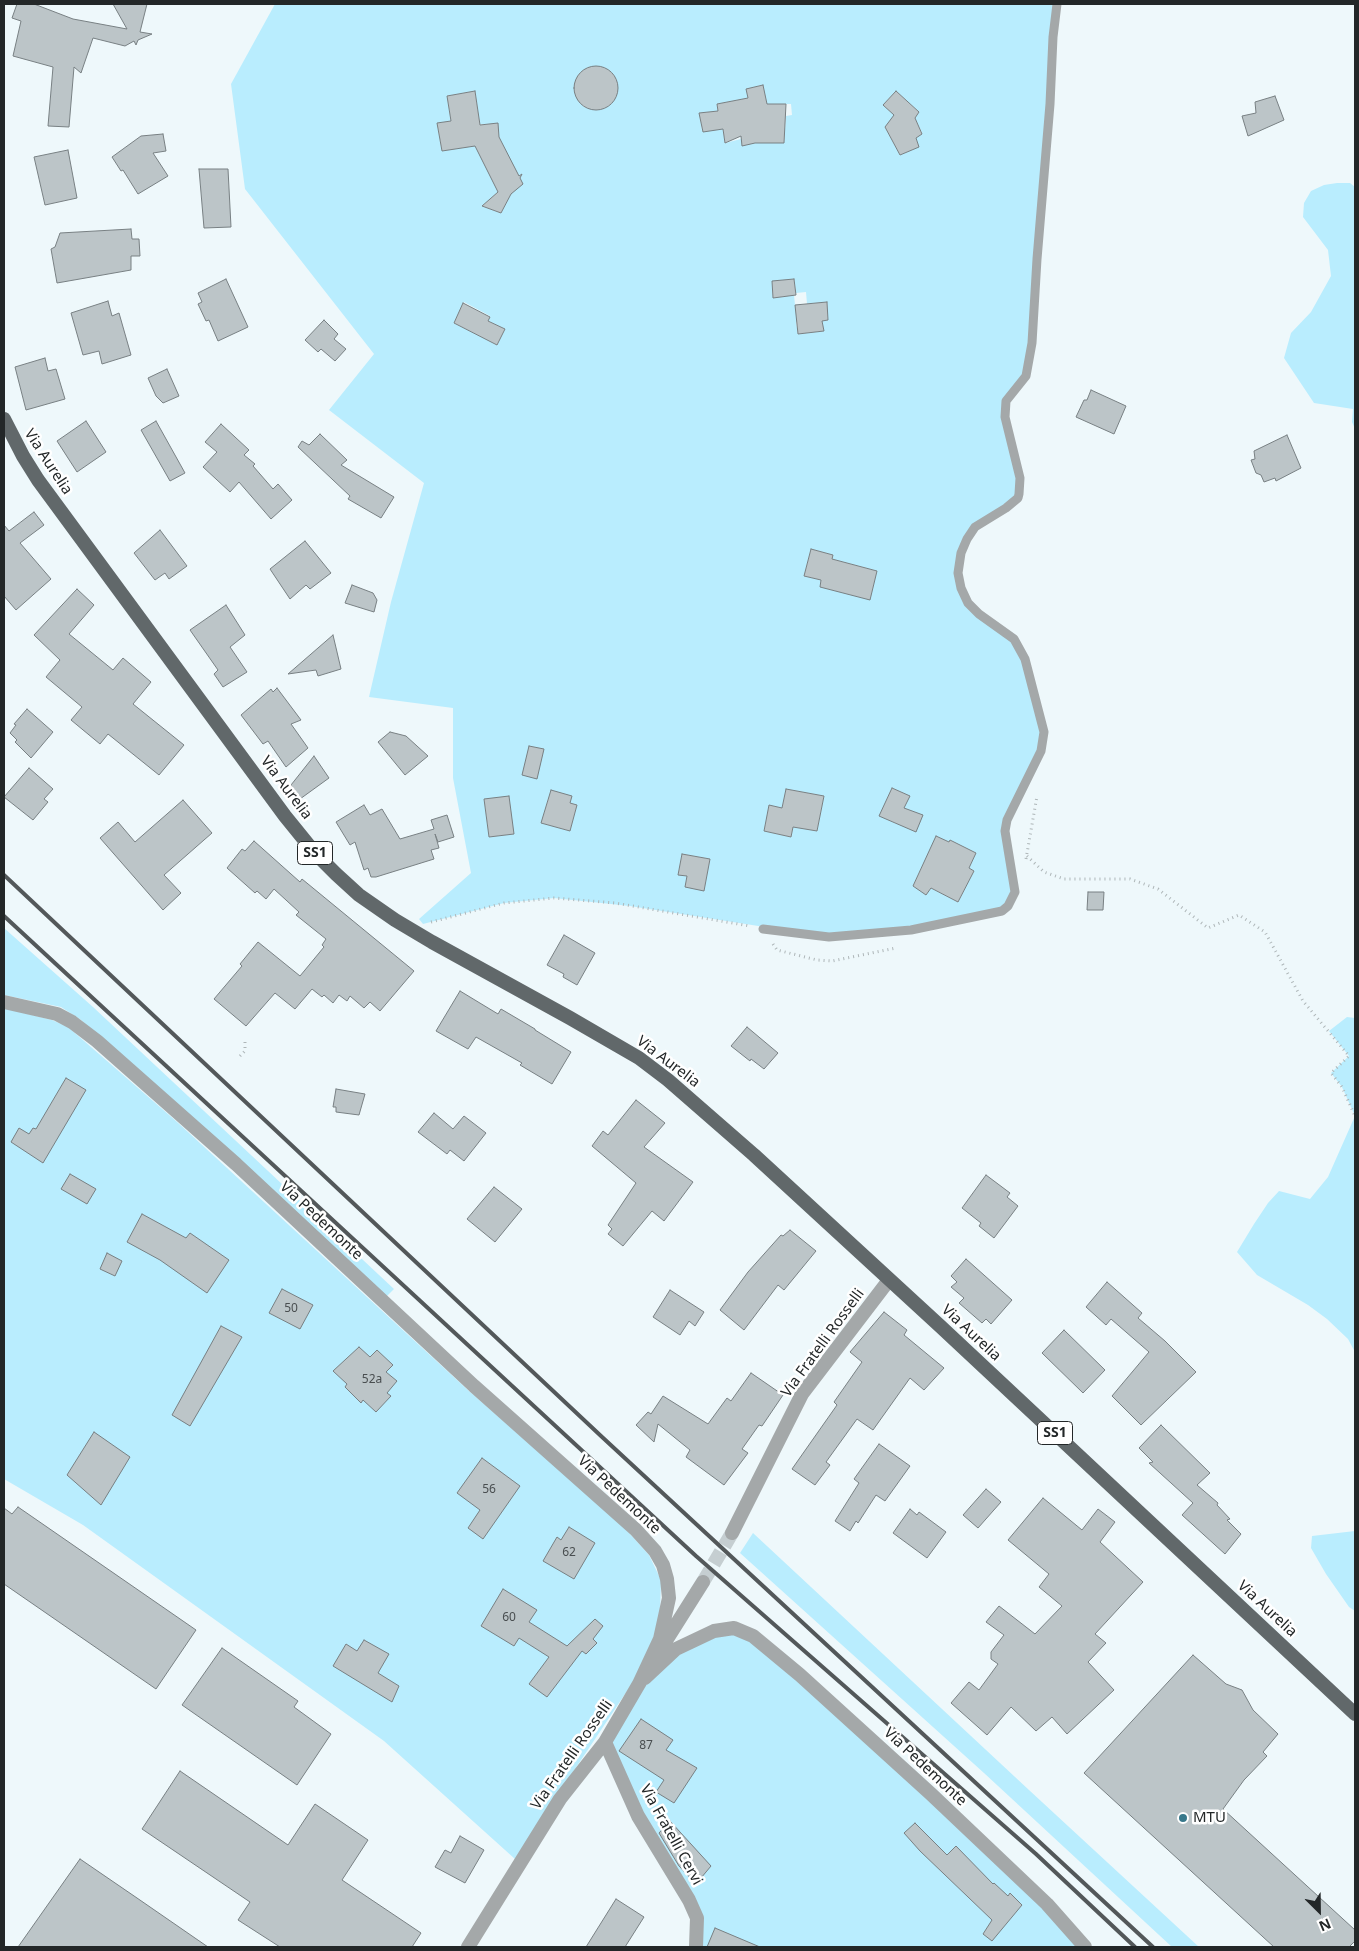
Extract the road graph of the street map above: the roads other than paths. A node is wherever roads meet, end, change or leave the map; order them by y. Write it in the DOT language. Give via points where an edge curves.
graph roads {
  1 [pos="1057,4"];
  2 [pos="4,419"];
  3 [pos="763,929"];
  4 [pos="4,1002"];
  5 [pos="889,1280"];
  6 [pos="732,1533"];
  7 [pos="703,1582"];
  8 [pos="639,1684"];
  9 [pos="1355,1714"];
  10 [pos="605,1742"];
  11 [pos="468,1947"];
  12 [pos="696,1947"];
  13 [pos="1085,1947"];
  1 -- 3 [label="lane" via="1032,343 1026,376 1006,401 1005,417 1019,472 1020,494 1006,508 975,527 966,539 958,573 968,603 1014,639 1025,660 1044,732 1041,750 1007,820 1005,831 1015,892 1002,911 911,930 829,936"];
  2 -- 5 [label="main road, Via Aurelia / SS1" via="38,480 315,853 359,895 413,930 639,1058 754,1155"];
  4 -- 8 [label="street, Via Pedemonte" via="57,1014 96,1041 236,1164 474,1386 636,1530 663,1565 669,1598 660,1638"];
  5 -- 6 [label="street, Via Fratelli Rosselli" via="802,1394"];
  5 -- 9 [label="main road, Via Aurelia / SS1"];
  7 -- 8 [label="street, Via Fratelli Rosselli"];
  8 -- 10 [label="street, Via Fratelli Rosselli"];
  8 -- 13 [label="street, Via Pedemonte" via="676,1649 714,1631 734,1628 753,1636 800,1674 938,1800 1048,1904"];
  10 -- 11 [label="street, Via Fratelli Rosselli" via="560,1799"];
  10 -- 12 [label="street, Via Fratelli Cervi" via="638,1816 697,1918"];
}
